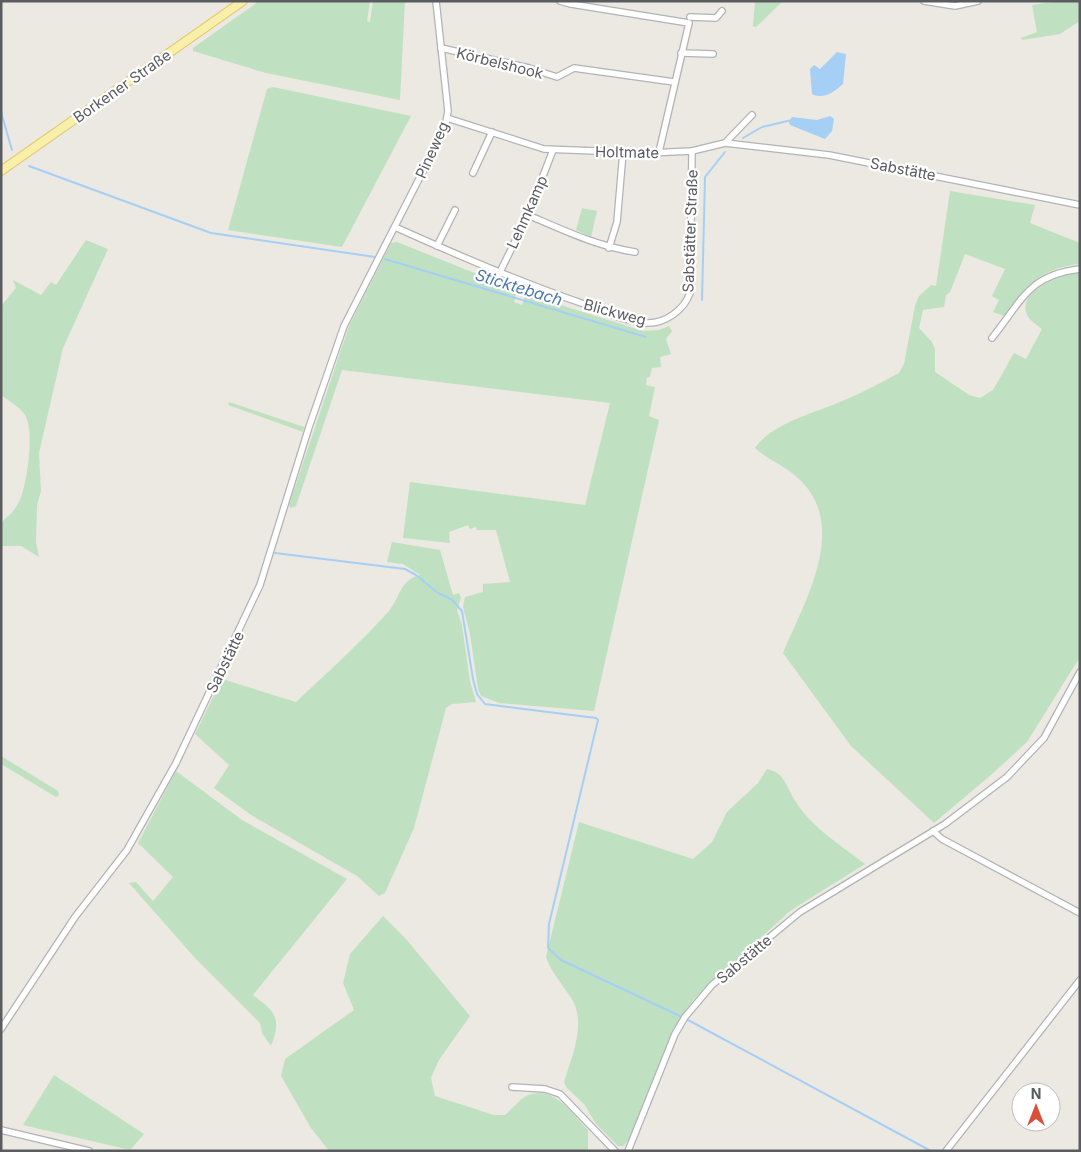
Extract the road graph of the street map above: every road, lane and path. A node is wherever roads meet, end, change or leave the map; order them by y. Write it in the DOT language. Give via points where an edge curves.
graph roads {
  1 [pos="244,1"];
  2 [pos="436,1"];
  3 [pos="560,1"];
  4 [pos="924,1"];
  5 [pos="978,1"];
  6 [pos="571,2"];
  7 [pos="722,11"];
  8 [pos="690,17"];
  9 [pos="441,48"];
  10 [pos="681,53"];
  11 [pos="713,54"];
  12 [pos="674,82"];
  13 [pos="752,115"];
  14 [pos="447,118"];
  15 [pos="492,132"];
  16 [pos="724,143"];
  17 [pos="553,150"];
  18 [pos="692,151"];
  19 [pos="623,152"];
  20 [pos="659,152"];
  21 [pos="1,170"];
  22 [pos="473,173"];
  23 [pos="1080,205"];
  24 [pos="455,210"];
  25 [pos="528,215"];
  26 [pos="395,227"];
  27 [pos="437,246"];
  28 [pos="610,248"];
  29 [pos="635,252"];
  30 [pos="378,260"];
  31 [pos="1080,269"];
  32 [pos="499,274"];
  33 [pos="680,309"];
  34 [pos="992,338"];
  35 [pos="1080,672"];
  36 [pos="933,831"];
  37 [pos="1080,913"];
  38 [pos="1080,980"];
  39 [pos="1,1029"];
  40 [pos="512,1087"];
  41 [pos="1,1130"];
  42 [pos="89,1151"];
  43 [pos="615,1151"];
  44 [pos="628,1151"];
  45 [pos="946,1151"];
  1 -- 21 [label="main road, Borkener Straße"];
  2 -- 9 [label="street, Pineweg"];
  3 -- 6 [label="street"];
  4 -- 5 [label="street" via="955,6"];
  6 -- 8 [label="street"];
  7 -- 8 [label="street" via="716,18"];
  8 -- 10 [label="street"];
  9 -- 12 [label="street, Körbelshook" via="557,77 574,68"];
  9 -- 14 [label="street, Pineweg"];
  10 -- 11 [label="street"];
  10 -- 12 [label="street"];
  12 -- 20 [label="street"];
  13 -- 16 [label="street"];
  14 -- 15 [label="street, Holtmate"];
  14 -- 26 [label="street, Pineweg"];
  15 -- 17 [label="street, Holtmate" via="522,144"];
  15 -- 22 [label="street"];
  16 -- 18 [label="street, Holtmate"];
  16 -- 23 [label="street, Sabstätte" via="829,155"];
  17 -- 19 [label="street, Holtmate"];
  17 -- 25 [label="street, Lehmkamp"];
  18 -- 20 [label="street, Holtmate"];
  18 -- 33 [label="street, Sabstätter Straße" via="690,293"];
  19 -- 20 [label="street, Holtmate"];
  19 -- 28 [label="street" via="617,222"];
  24 -- 27 [label="street"];
  25 -- 28 [label="street"];
  25 -- 32 [label="street, Lehmkamp"];
  26 -- 27 [label="street, Blickweg"];
  26 -- 30 [label="street, Pineweg"];
  27 -- 32 [label="street, Blickweg"];
  28 -- 29 [label="street"];
  30 -- 39 [label="street, Sabstätte" via="338,343 255,600 176,763 127,850 75,917"];
  31 -- 34 [label="street" via="1057,273 1034,285"];
  32 -- 33 [label="street, Blickweg" via="639,322 666,319"];
  35 -- 36 [label="street, Sabstätte" via="1033,752 1007,777"];
  36 -- 37 [label="street" via="942,839"];
  36 -- 44 [label="street, Sabstätte" via="800,912 712,985 675,1034"];
  38 -- 45 [label="street"];
  40 -- 43 [label="street" via="545,1089 560,1094"];
  41 -- 42 [label="street"];
}
